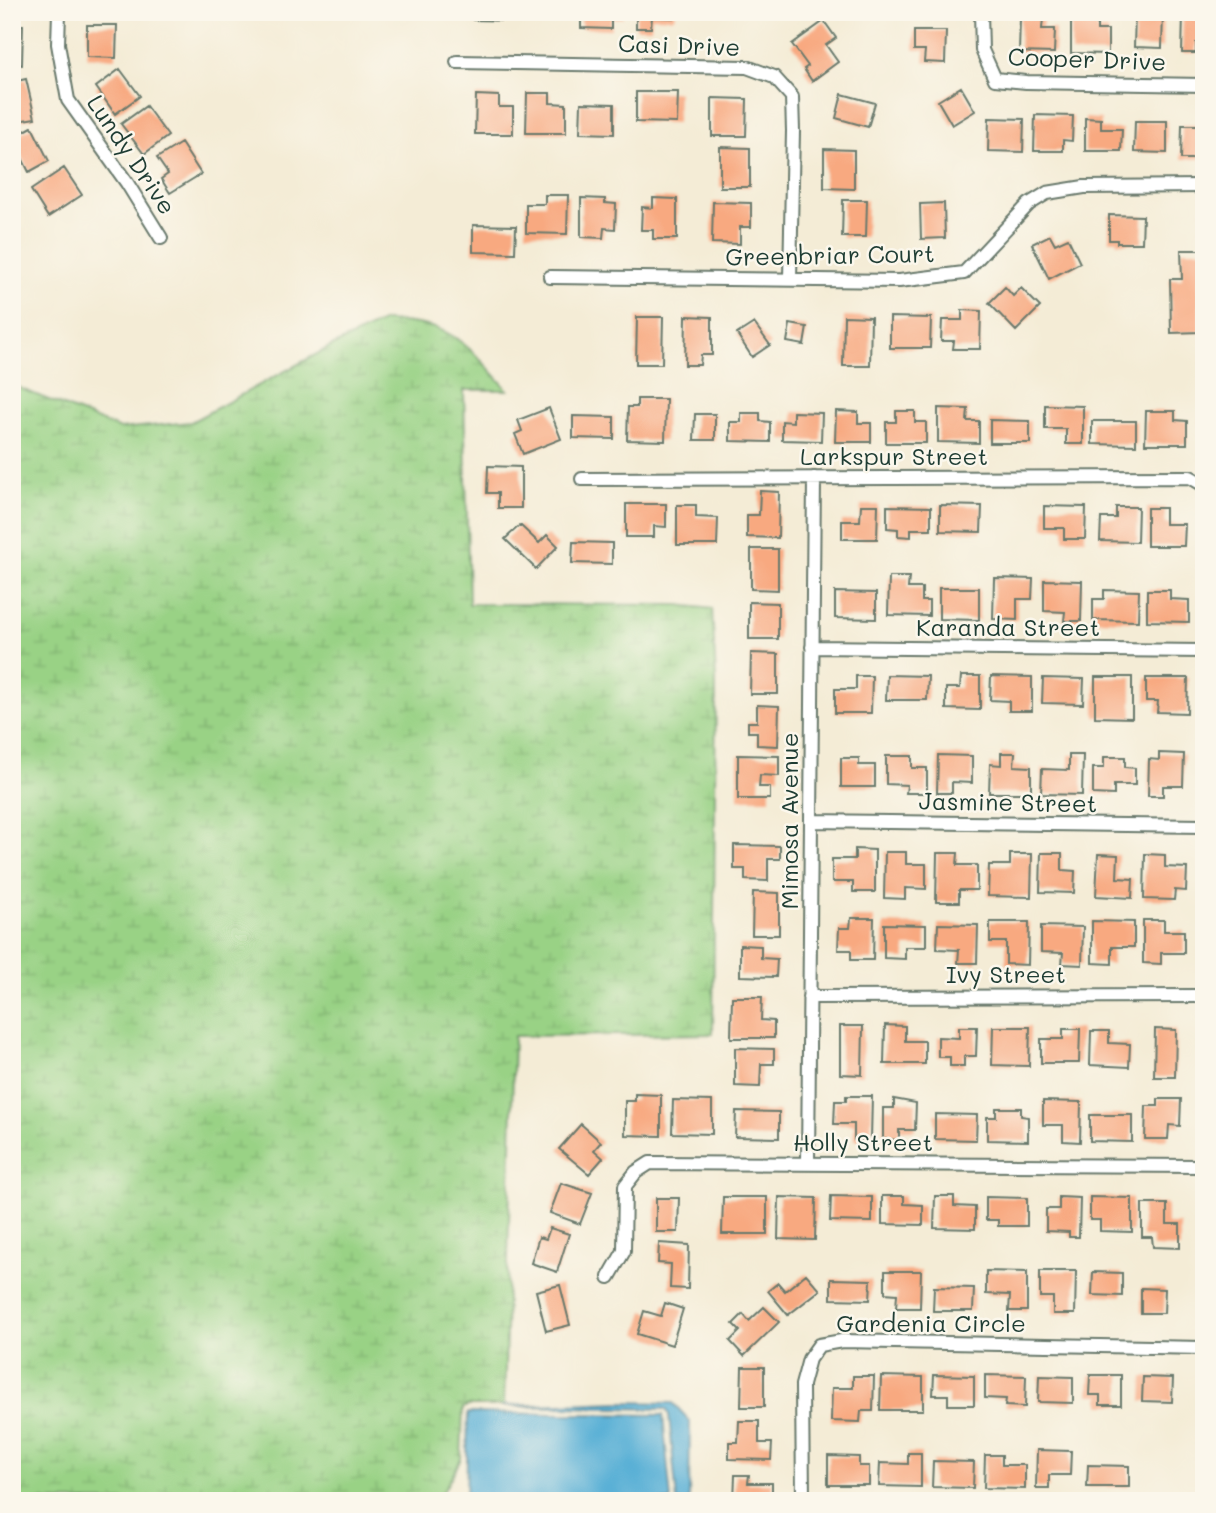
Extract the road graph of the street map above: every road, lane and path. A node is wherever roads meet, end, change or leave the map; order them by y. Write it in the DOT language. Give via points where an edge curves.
graph roads {
  1 [pos="59,12"];
  2 [pos="981,12"];
  3 [pos="457,62"];
  4 [pos="1204,85"];
  5 [pos="1204,186"];
  6 [pos="161,238"];
  7 [pos="550,277"];
  8 [pos="790,279"];
  9 [pos="814,478"];
  10 [pos="582,479"];
  11 [pos="1204,485"];
  12 [pos="812,647"];
  13 [pos="1204,651"];
  14 [pos="811,821"];
  15 [pos="1204,826"];
  16 [pos="1204,996"];
  17 [pos="809,997"];
  18 [pos="808,1164"];
  19 [pos="1204,1166"];
  20 [pos="609,1277"];
  21 [pos="1204,1348"];
  22 [pos="803,1501"];
  1 -- 6 [label="street, Lundy Drive" via="58,44 68,100"];
  2 -- 4 [label="street, Cooper Drive" via="982,50 995,79"];
  3 -- 8 [label="street, Casi Drive" via="747,67 774,77 792,97"];
  5 -- 8 [label="street, Greenbriar Court" via="1084,187 1047,193 1029,204 964,272 899,281"];
  7 -- 8 [label="street, Greenbriar Court"];
  9 -- 10 [label="street, Larkspur Street"];
  9 -- 11 [label="street, Larkspur Street" via="1190,477"];
  9 -- 12 [label="street, Mimosa Avenue"];
  12 -- 13 [label="street, Karanda Street"];
  12 -- 14 [label="street, Mimosa Avenue"];
  14 -- 15 [label="street, Jasmine Street"];
  14 -- 17 [label="street, Mimosa Avenue"];
  16 -- 17 [label="street, Ivy Street"];
  17 -- 18 [label="street, Mimosa Avenue"];
  18 -- 19 [label="street, Holly Street"];
  18 -- 20 [label="street, Holly Street" via="650,1163 625,1186 624,1251"];
  21 -- 22 [label="street, Gardenia Circle" via="842,1341 819,1345 809,1359 802,1385"];
}
